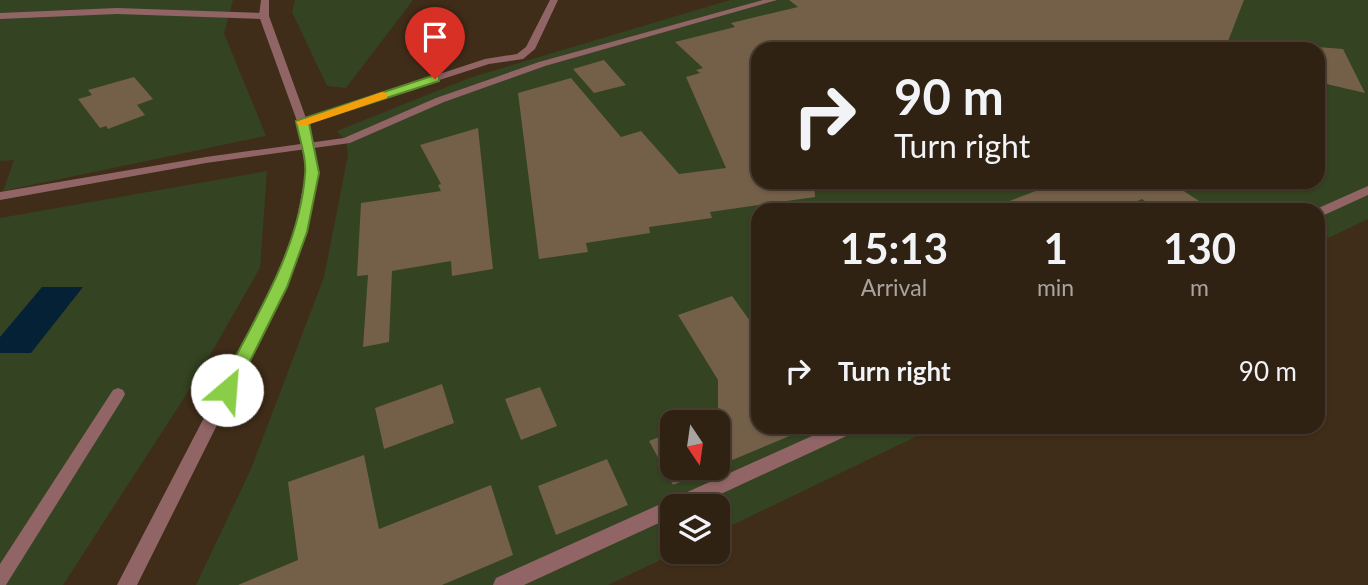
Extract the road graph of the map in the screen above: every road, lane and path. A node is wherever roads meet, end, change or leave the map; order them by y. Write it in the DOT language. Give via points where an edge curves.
graph roads {
  1 [pos="52,0"];
  2 [pos="265,0"];
  3 [pos="554,0"];
  4 [pos="773,0"];
  5 [pos="40,13"];
  6 [pos="0,16"];
  7 [pos="264,16"];
  8 [pos="302,121"];
  9 [pos="308,147"];
  10 [pos="1368,190"];
  11 [pos="0,196"];
  12 [pos="1325,210"];
  13 [pos="118,394"];
  14 [pos="834,434"];
  15 [pos="702,494"];
  16 [pos="660,513"];
  17 [pos="0,579"];
  18 [pos="127,585"];
  19 [pos="503,585"];
  1 -- 5 [label="street"];
  2 -- 7 [label="street"];
  3 -- 8 [label="street" via="530,49 520,57 488,61"];
  4 -- 9 [label="street" via="542,64 440,100 351,139"];
  5 -- 6 [label="street"];
  5 -- 7 [label="street" via="170,11"];
  7 -- 8 [label="street"];
  8 -- 9 [label="street"];
  9 -- 11 [label="street"];
  9 -- 18 [label="street" via="312,173 300,232 279,287"];
  10 -- 12 [label="street"];
  13 -- 17 [label="lane"];
  14 -- 15 [label="street"];
  16 -- 19 [label="street"];
}
